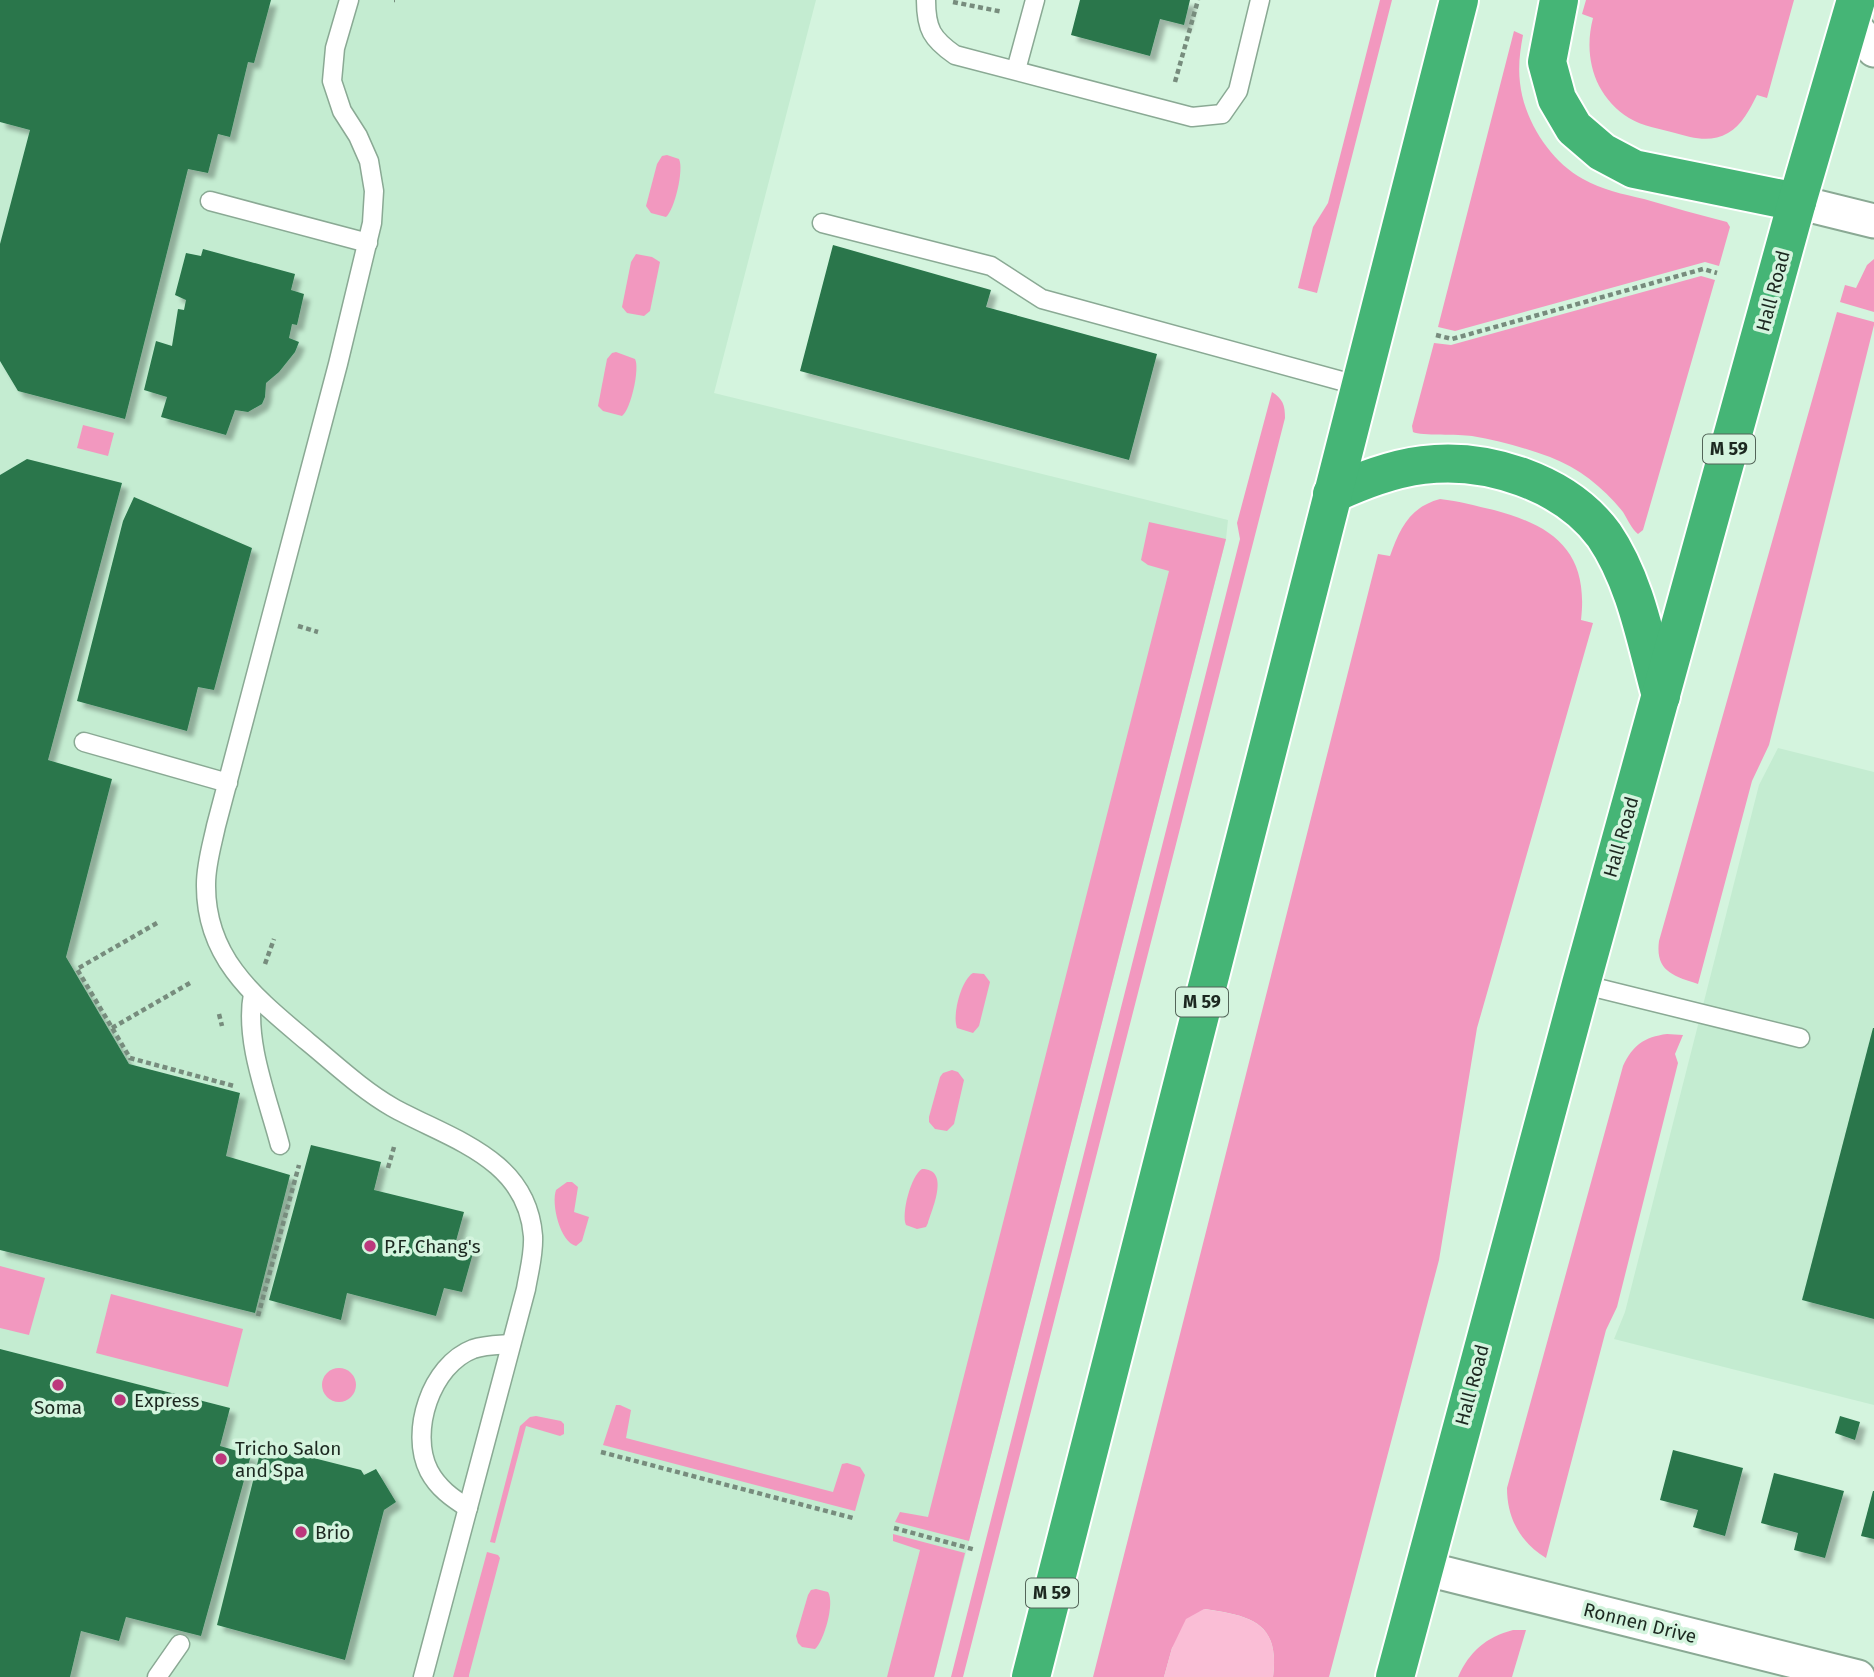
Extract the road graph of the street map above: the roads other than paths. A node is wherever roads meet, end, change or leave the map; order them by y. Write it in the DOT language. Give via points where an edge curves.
graph roads {
  1 [pos="349,0"];
  2 [pos="926,0"];
  3 [pos="1035,0"];
  4 [pos="1260,0"];
  5 [pos="1459,0"];
  6 [pos="1559,0"];
  7 [pos="1853,10"];
  8 [pos="1874,50"];
  9 [pos="1016,70"];
  10 [pos="210,201"];
  11 [pos="1797,202"];
  12 [pos="1874,221"];
  13 [pos="822,223"];
  14 [pos="368,243"];
  15 [pos="1360,386"];
  16 [pos="1332,494"];
  17 [pos="1661,695"];
  18 [pos="84,742"];
  19 [pos="228,783"];
  20 [pos="1581,984"];
  21 [pos="253,994"];
  22 [pos="1800,1038"];
  23 [pos="279,1145"];
  24 [pos="511,1344"];
  25 [pos="468,1508"];
  26 [pos="1423,1568"];
  27 [pos="180,1644"];
  28 [pos="157,1677"];
  29 [pos="423,1677"];
  30 [pos="1031,1677"];
  31 [pos="1395,1677"];
  32 [pos="1858,1677"];
  1 -- 14 [label="lane" via="335,48 332,81 372,175 374,206"];
  2 -- 9 [label="lane" via="926,20 936,42 955,55"];
  3 -- 9 [label="lane"];
  4 -- 9 [label="lane" via="1238,91 1222,114 1192,117"];
  5 -- 15 [label="highway, M 59"];
  6 -- 11 [label="highway" via="1547,62 1557,99 1574,128 1602,152 1634,169"];
  7 -- 8 [label="street"];
  7 -- 11 [label="highway, Hall Road / M 59"];
  10 -- 14 [label="lane"];
  11 -- 12 [label="street"];
  11 -- 17 [label="highway, Hall Road / M 59"];
  13 -- 15 [label="lane" via="991,266 1042,299"];
  14 -- 19 [label="lane"];
  15 -- 16 [label="highway, M 59"];
  16 -- 17 [label="highway" via="1374,476 1421,465 1459,463 1499,470 1545,486 1582,511 1615,556 1633,594"];
  16 -- 30 [label="highway, M 59"];
  17 -- 20 [label="highway, Hall Road / M 59"];
  18 -- 19 [label="lane"];
  19 -- 21 [label="lane" via="209,857 207,906 219,947"];
  20 -- 22 [label="lane"];
  20 -- 26 [label="highway, Hall Road / M 59"];
  21 -- 23 [label="lane" via="252,1038"];
  21 -- 24 [label="lane" via="362,1087 481,1153 510,1179 529,1215 533,1236 526,1289"];
  24 -- 25 [label="lane"];
  24 -- 25 [label="lane" via="473,1349 460,1357 440,1379 427,1406 422,1429 428,1469 449,1496"];
  25 -- 29 [label="lane"];
  26 -- 31 [label="highway, Hall Road / M 59"];
  26 -- 32 [label="street, Ronnen Drive"];
  27 -- 28 [label="lane"];
}
